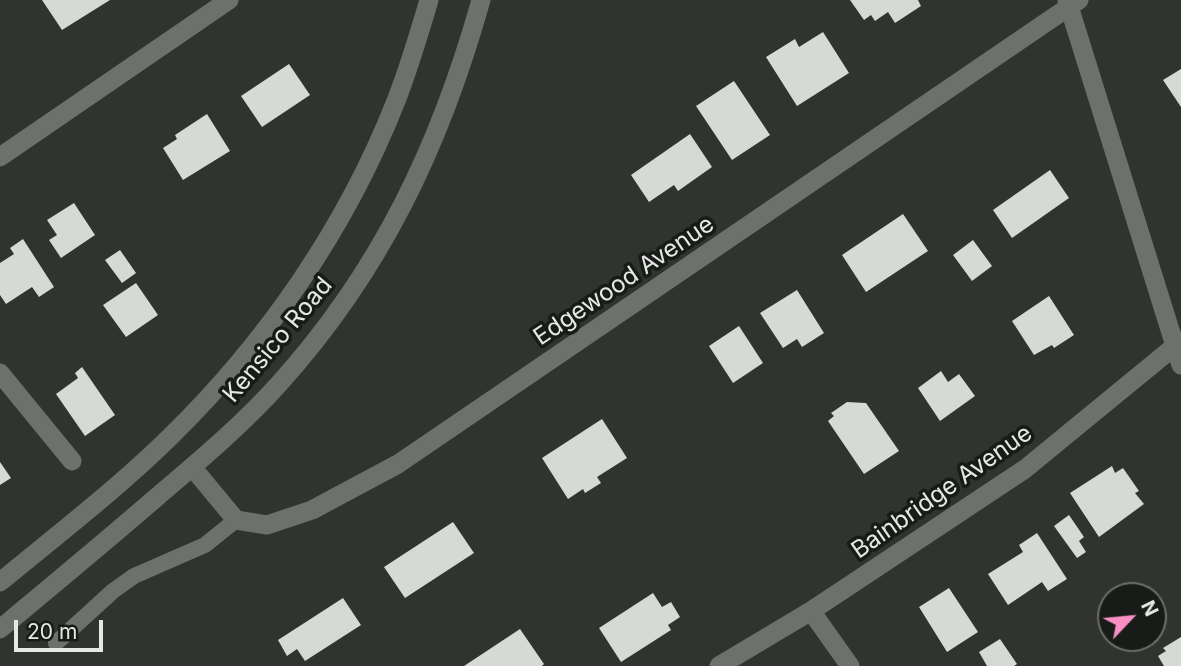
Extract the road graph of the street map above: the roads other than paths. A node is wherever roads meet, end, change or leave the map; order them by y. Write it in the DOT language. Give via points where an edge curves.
graph roads {
  1 [pos="229,0"];
  2 [pos="429,0"];
  3 [pos="481,0"];
  4 [pos="1071,3"];
  5 [pos="0,157"];
  6 [pos="1178,344"];
  7 [pos="1181,365"];
  8 [pos="0,373"];
  9 [pos="72,461"];
  10 [pos="192,467"];
  11 [pos="236,520"];
  12 [pos="0,582"];
  13 [pos="811,611"];
  14 [pos="0,629"];
  15 [pos="56,643"];
  16 [pos="719,666"];
  17 [pos="850,666"];
  1 -- 5 [label="street"];
  2 -- 12 [label="street, Kensico Road" via="397,99 370,161 302,280 260,337 169,438"];
  3 -- 10 [label="street, Kensico Road" via="439,128 379,250 292,369"];
  4 -- 6 [label="street"];
  4 -- 11 [label="street, Edgewood Avenue" via="398,464 313,510 267,525"];
  6 -- 7 [label="street"];
  6 -- 13 [label="street, Bainbridge Avenue" via="1025,469"];
  8 -- 9 [label="street"];
  10 -- 11 [label="street"];
  10 -- 14 [label="street, Kensico Road"];
  11 -- 15 [label="lane" via="205,545 134,576"];
  13 -- 16 [label="street, Bainbridge Avenue"];
  13 -- 17 [label="street"];
}
